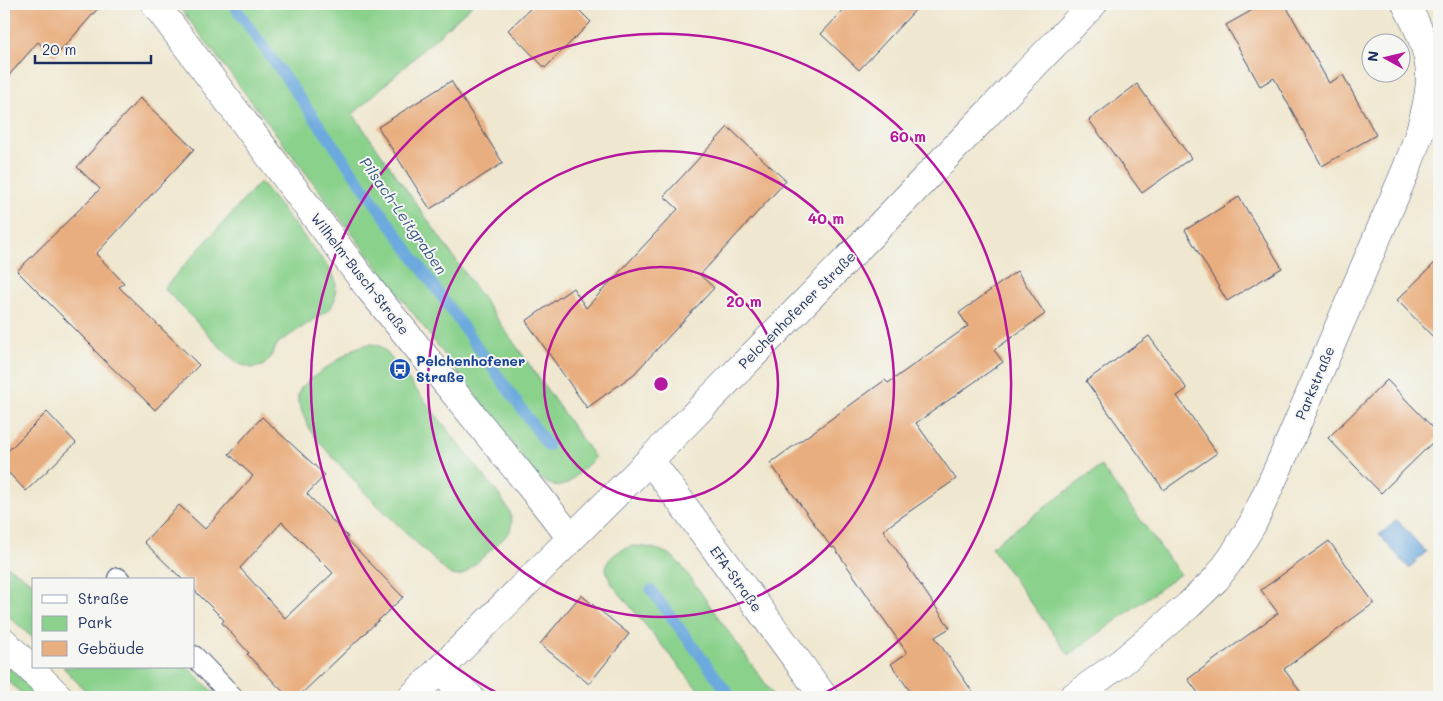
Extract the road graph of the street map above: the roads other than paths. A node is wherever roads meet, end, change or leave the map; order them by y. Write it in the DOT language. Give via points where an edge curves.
graph roads {
  1 [pos="155,4"];
  2 [pos="1092,4"];
  3 [pos="1406,4"];
  4 [pos="650,460"];
  5 [pos="572,538"];
  6 [pos="4,642"];
  7 [pos="195,657"];
  8 [pos="439,671"];
  9 [pos="59,697"];
  10 [pos="233,697"];
  11 [pos="412,697"];
  12 [pos="470,697"];
  13 [pos="824,697"];
  14 [pos="1072,697"];
  1 -- 5 [label="street, Wilhelm-Busch-Straße" via="369,288"];
  2 -- 4 [label="street, Pelchenhofener Straße"];
  3 -- 14 [label="street, Parkstraße" via="1424,42 1429,66 1429,85 1417,141 1253,523 1234,556 1189,605 1122,662"];
  4 -- 5 [label="street, Pelchenhofener Straße"];
  4 -- 13 [label="street, EFA-Straße"];
  5 -- 8 [label="street, Pelchenhofener Straße"];
  6 -- 9 [label="street"];
  7 -- 10 [label="lane"];
  8 -- 11 [label="street, Pelchenhofener Straße"];
  8 -- 12 [label="street"];
}
